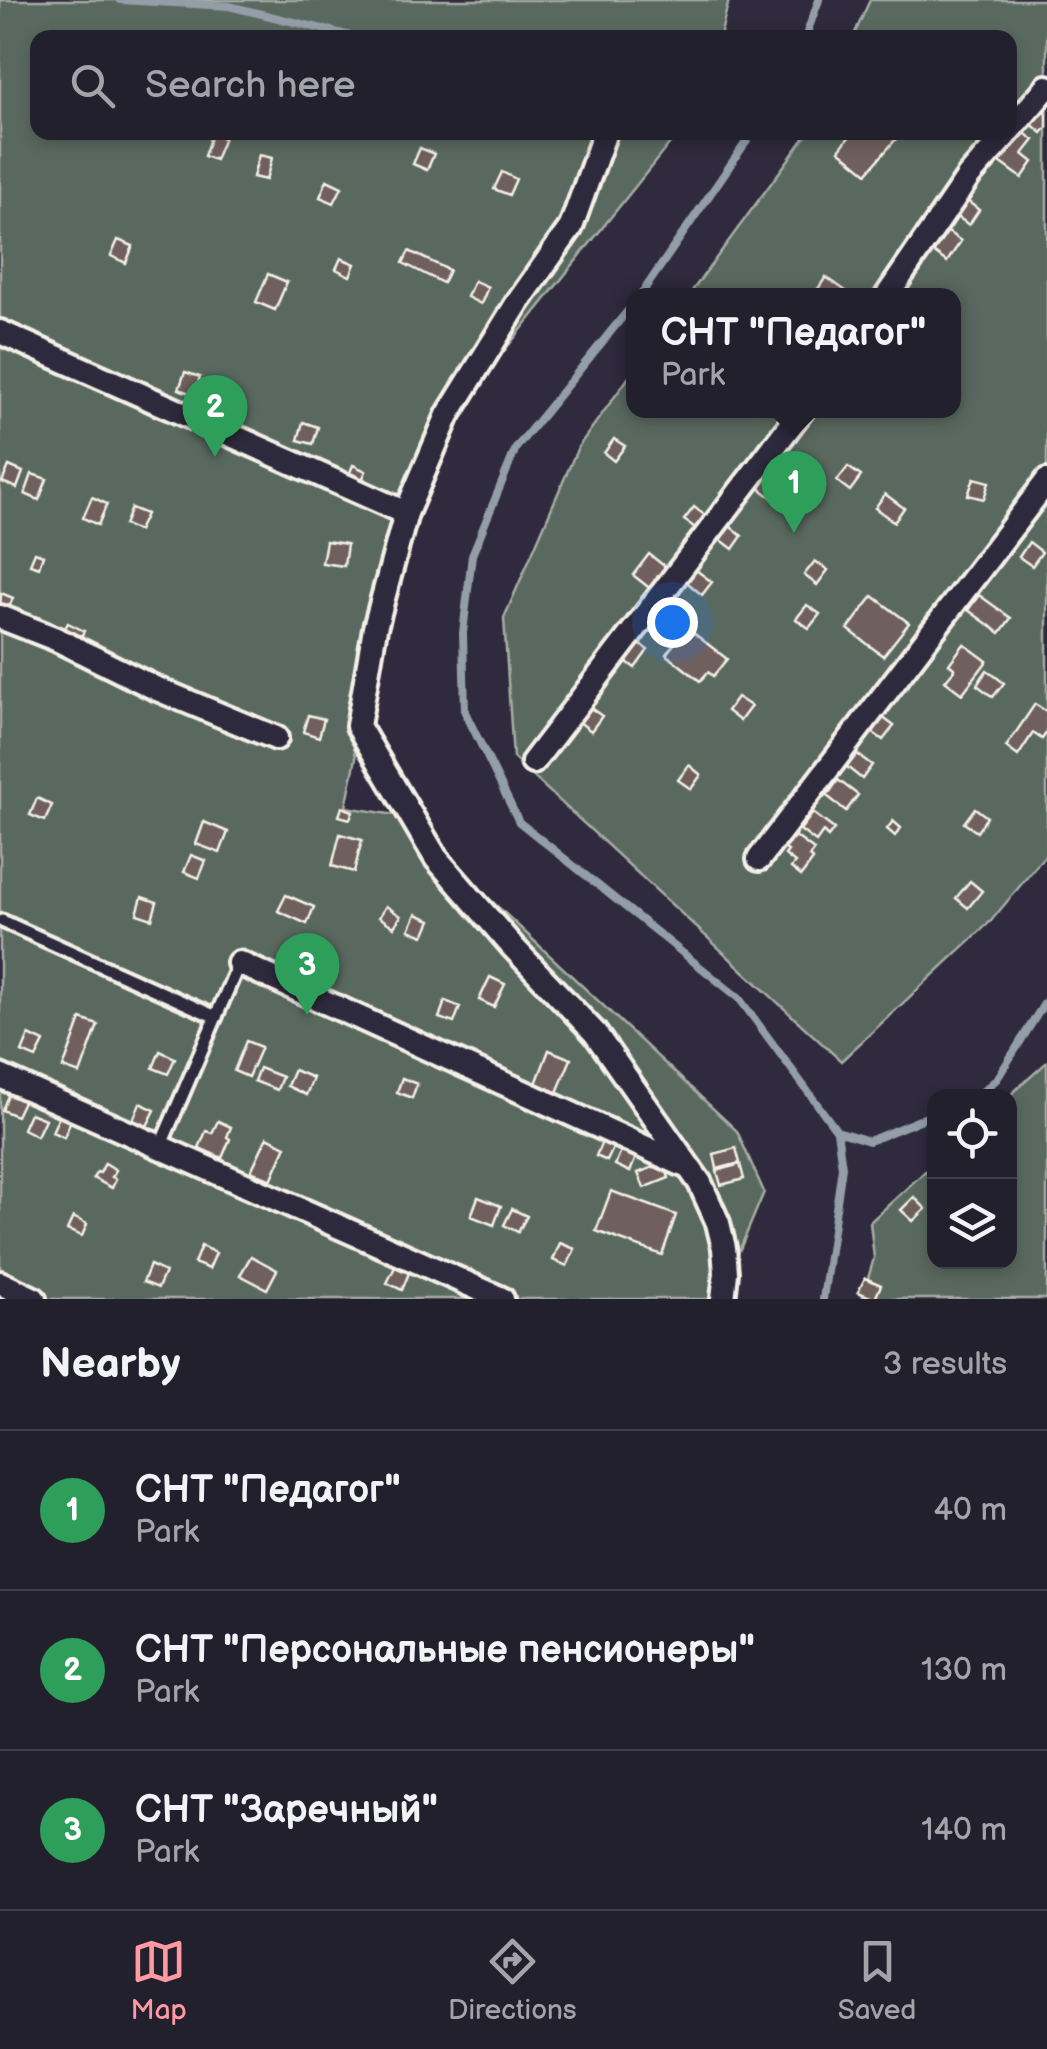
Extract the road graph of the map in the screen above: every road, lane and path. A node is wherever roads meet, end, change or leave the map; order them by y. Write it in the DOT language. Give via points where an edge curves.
graph roads {
  1 [pos="1047,87"];
  2 [pos="1017,121"];
  3 [pos="602,140"];
  4 [pos="1000,140"];
  5 [pos="893,288"];
  6 [pos="0,332"];
  7 [pos="796,418"];
  8 [pos="1047,481"];
  9 [pos="406,513"];
  10 [pos="0,617"];
  11 [pos="276,738"];
  12 [pos="533,762"];
  13 [pos="759,859"];
  14 [pos="2,921"];
  15 [pos="239,963"];
  16 [pos="216,1017"];
  17 [pos="0,1076"];
  18 [pos="160,1147"];
  19 [pos="690,1168"];
  20 [pos="0,1284"];
  21 [pos="34,1299"];
  22 [pos="502,1299"];
  23 [pos="724,1299"];
  1 -- 2 [label="street"];
  3 -- 9 [label="street" via="571,228 448,415"];
  4 -- 5 [label="street"];
  6 -- 9 [label="street"];
  7 -- 12 [label="street"];
  8 -- 13 [label="street"];
  9 -- 19 [label="street" via="358,726 436,858 594,1033"];
  10 -- 11 [label="street"];
  14 -- 16 [label="lane"];
  15 -- 16 [label="lane"];
  15 -- 19 [label="street"];
  16 -- 18 [label="lane"];
  17 -- 18 [label="street"];
  18 -- 22 [label="street"];
  19 -- 23 [label="street" via="718,1223"];
  20 -- 21 [label="street"];
}
